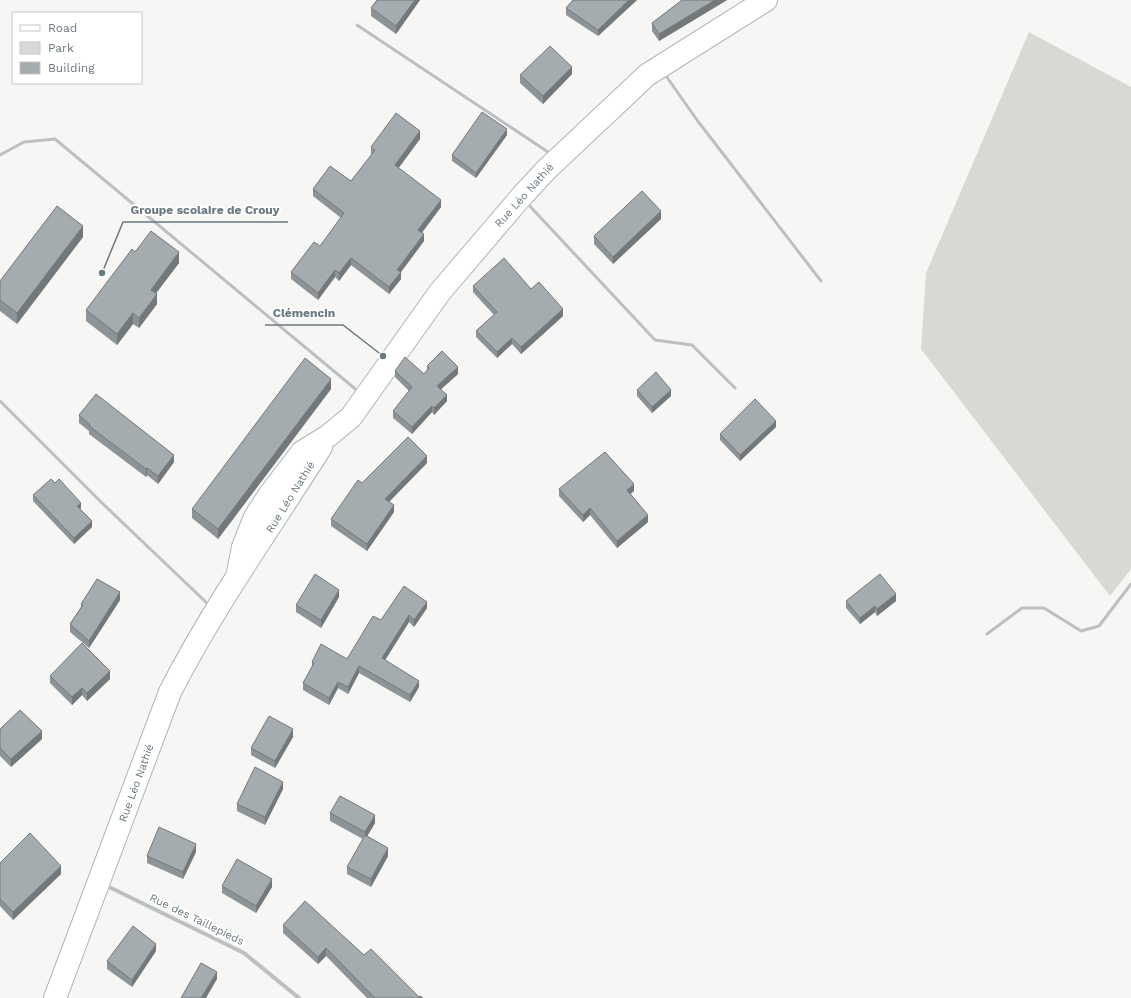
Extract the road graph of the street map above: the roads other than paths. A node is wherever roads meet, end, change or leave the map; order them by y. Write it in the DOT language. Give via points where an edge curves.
graph roads {
  1 [pos="766,0"];
  2 [pos="357,25"];
  3 [pos="660,67"];
  4 [pos="0,154"];
  5 [pos="557,158"];
  6 [pos="521,196"];
  7 [pos="821,281"];
  8 [pos="735,388"];
  9 [pos="365,397"];
  10 [pos="0,401"];
  11 [pos="1131,584"];
  12 [pos="215,611"];
  13 [pos="987,634"];
  14 [pos="99,882"];
  15 [pos="55,998"];
  16 [pos="299,998"];
  1 -- 3 [label="main road, Rue Léo Nathié"];
  2 -- 5 [label="lane"];
  3 -- 5 [label="main road, Rue Léo Nathié" via="647,75"];
  3 -- 7 [label="lane" via="697,120"];
  4 -- 9 [label="lane" via="24,142 55,139"];
  5 -- 6 [label="main road, Rue Léo Nathié"];
  6 -- 8 [label="lane" via="655,340 692,345"];
  6 -- 9 [label="main road, Rue Léo Nathié" via="440,292"];
  9 -- 12 [label="main road, Rue Léo Nathié" via="350,417 328,436 302,452 270,494 255,517 243,547 236,577"];
  10 -- 12 [label="lane"];
  11 -- 13 [label="lane" via="1099,626 1081,631 1044,608 1022,608"];
  12 -- 14 [label="main road, Rue Léo Nathié" via="170,692"];
  14 -- 15 [label="main road, Rue Léo Nathié"];
  14 -- 16 [label="street, Rue des Taillepieds" via="244,953"];
}
